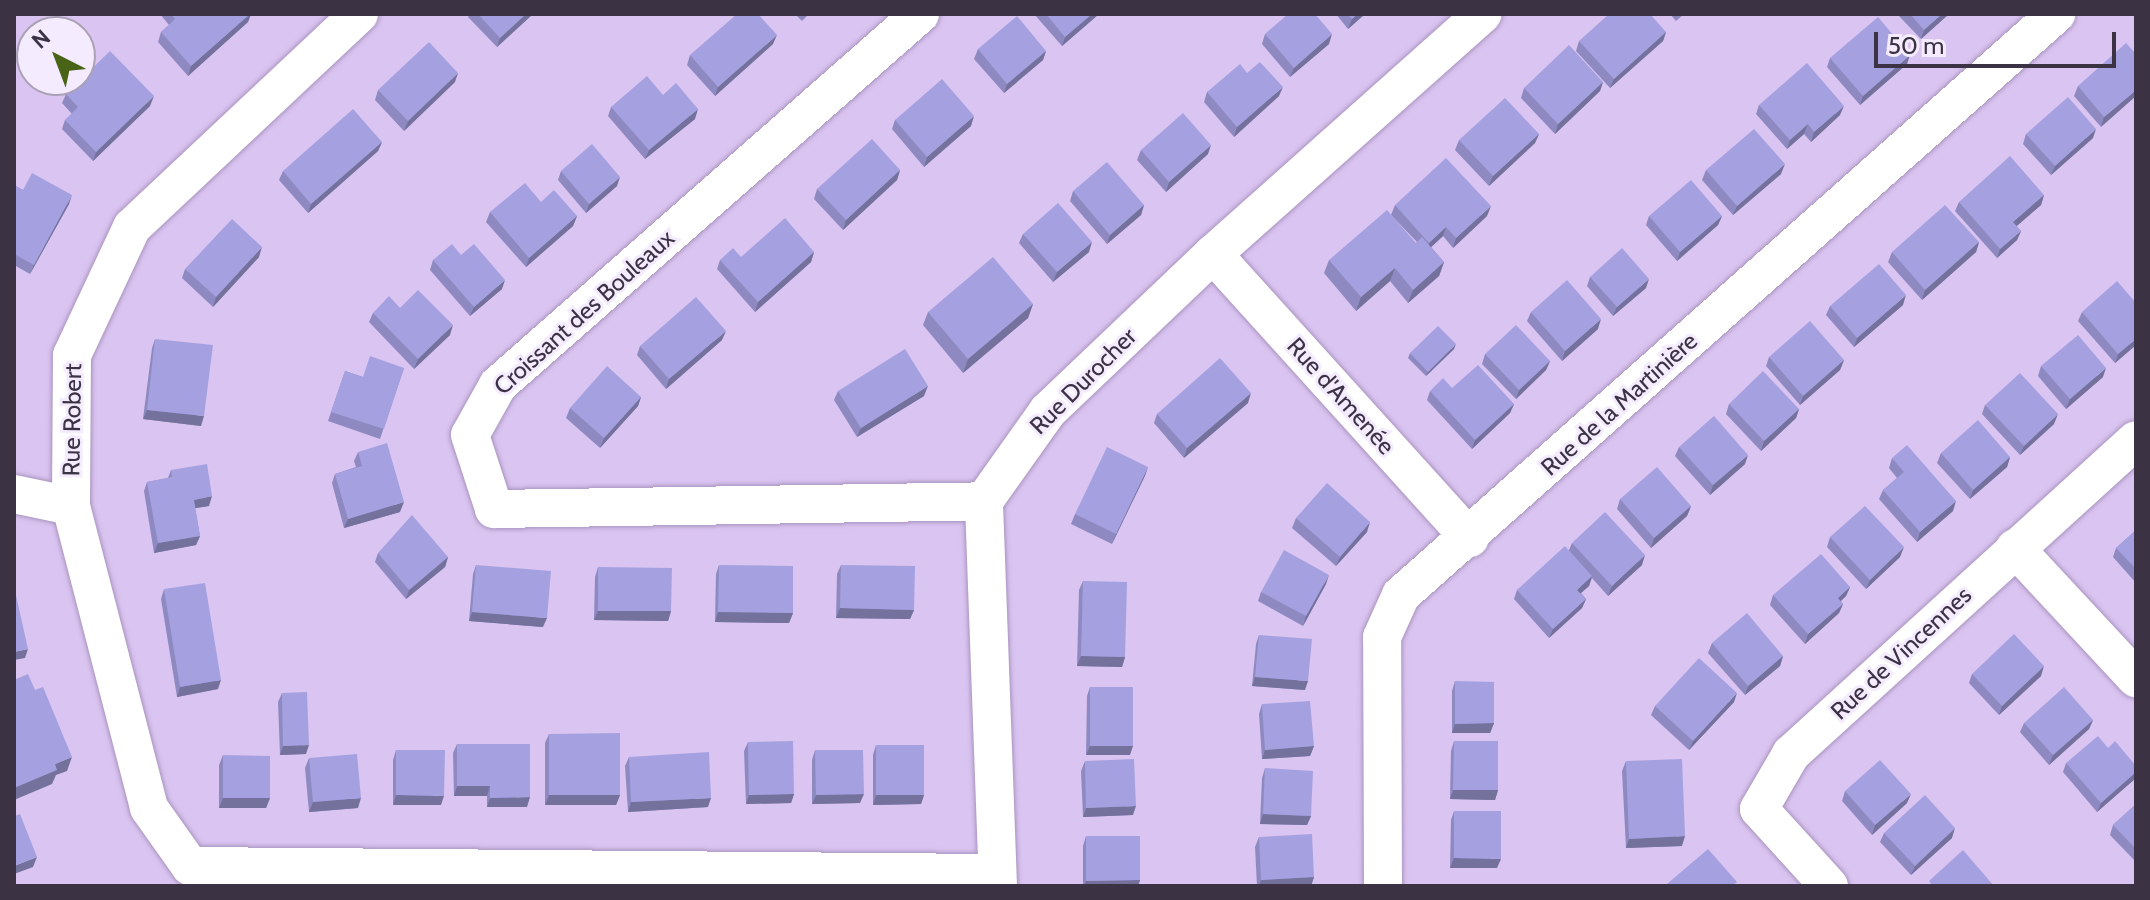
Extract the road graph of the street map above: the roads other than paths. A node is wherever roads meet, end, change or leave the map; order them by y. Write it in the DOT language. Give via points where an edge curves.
graph roads {
  1 [pos="359,14"];
  2 [pos="920,14"];
  3 [pos="1482,14"];
  4 [pos="2056,14"];
  5 [pos="1213,254"];
  6 [pos="2136,440"];
  7 [pos="14,494"];
  8 [pos="984,501"];
  9 [pos="71,506"];
  10 [pos="1470,538"];
  11 [pos="2015,548"];
  12 [pos="2136,678"];
  13 [pos="997,880"];
  14 [pos="1383,886"];
  15 [pos="1829,886"];
  1 -- 9 [label="street, Rue Robert" via="132,227 72,355"];
  2 -- 8 [label="street, Croissant des Bouleaux" via="498,385 470,435 494,509"];
  3 -- 5 [label="street, Rue Durocher"];
  4 -- 10 [label="street, Rue de la Martinière"];
  5 -- 8 [label="street, Rue Durocher" via="1048,411"];
  5 -- 10 [label="street, Rue d'Amenée"];
  6 -- 11 [label="street, Rue de Vincennes"];
  7 -- 9 [label="street"];
  8 -- 13 [label="street"];
  9 -- 13 [label="street, Rue Robert" via="149,808 190,866"];
  10 -- 14 [label="street, Rue de la Martinière" via="1401,595 1382,637"];
  11 -- 12 [label="street"];
  11 -- 15 [label="street, Rue de Vincennes" via="1791,754 1759,809"];
}
